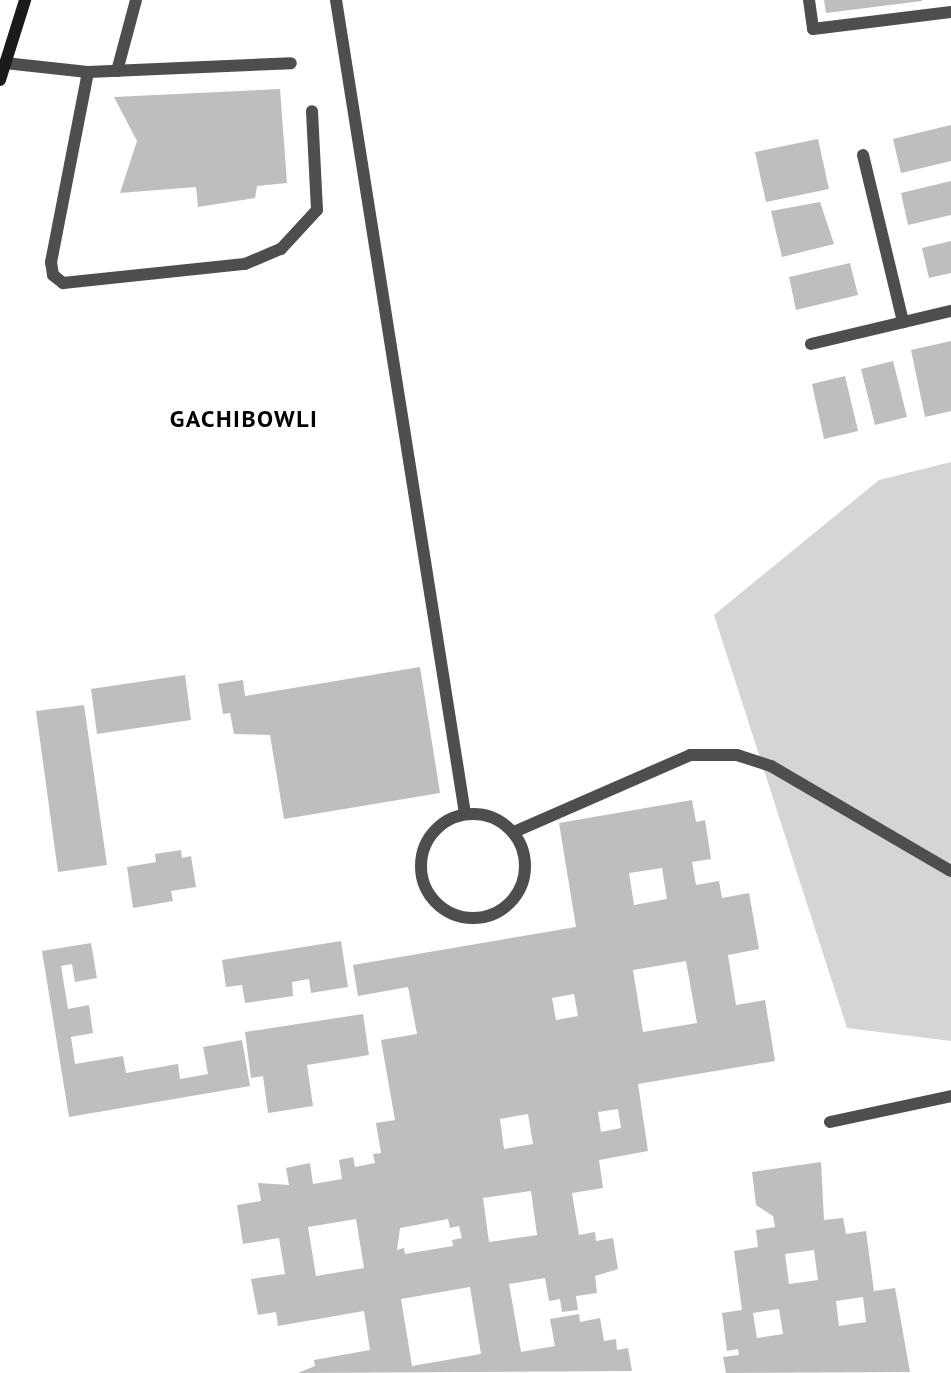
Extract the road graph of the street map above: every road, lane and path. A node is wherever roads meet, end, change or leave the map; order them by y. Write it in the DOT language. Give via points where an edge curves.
graph roads {
  1 [pos="25,0"];
  2 [pos="136,0"];
  3 [pos="336,0"];
  4 [pos="809,0"];
  5 [pos="951,12"];
  6 [pos="5,63"];
  7 [pos="291,63"];
  8 [pos="117,70"];
  9 [pos="88,72"];
  10 [pos="0,80"];
  11 [pos="312,111"];
  12 [pos="863,155"];
  13 [pos="951,310"];
  14 [pos="903,322"];
  15 [pos="811,344"];
  16 [pos="465,814"];
  17 [pos="514,832"];
  18 [pos="951,871"];
  19 [pos="951,1096"];
  20 [pos="831,1122"];
  1 -- 6 [label="main road"];
  2 -- 8 [label="street"];
  3 -- 16 [label="street"];
  4 -- 5 [label="street" via="813,29"];
  6 -- 9 [label="street"];
  6 -- 10 [label="main road"];
  7 -- 8 [label="street"];
  8 -- 9 [label="street"];
  9 -- 11 [label="street" via="51,262 52,274 63,283 245,264 281,249 317,210"];
  12 -- 14 [label="street"];
  13 -- 14 [label="street"];
  14 -- 15 [label="street"];
  16 -- 17 [label="street" via="492,816"];
  16 -- 17 [label="street" via="445,821 429,835 420,876 436,903 464,918 485,917 518,892 525,872 524,851"];
  17 -- 18 [label="street" via="690,755 737,755 771,766"];
  19 -- 20 [label="street"];
}
